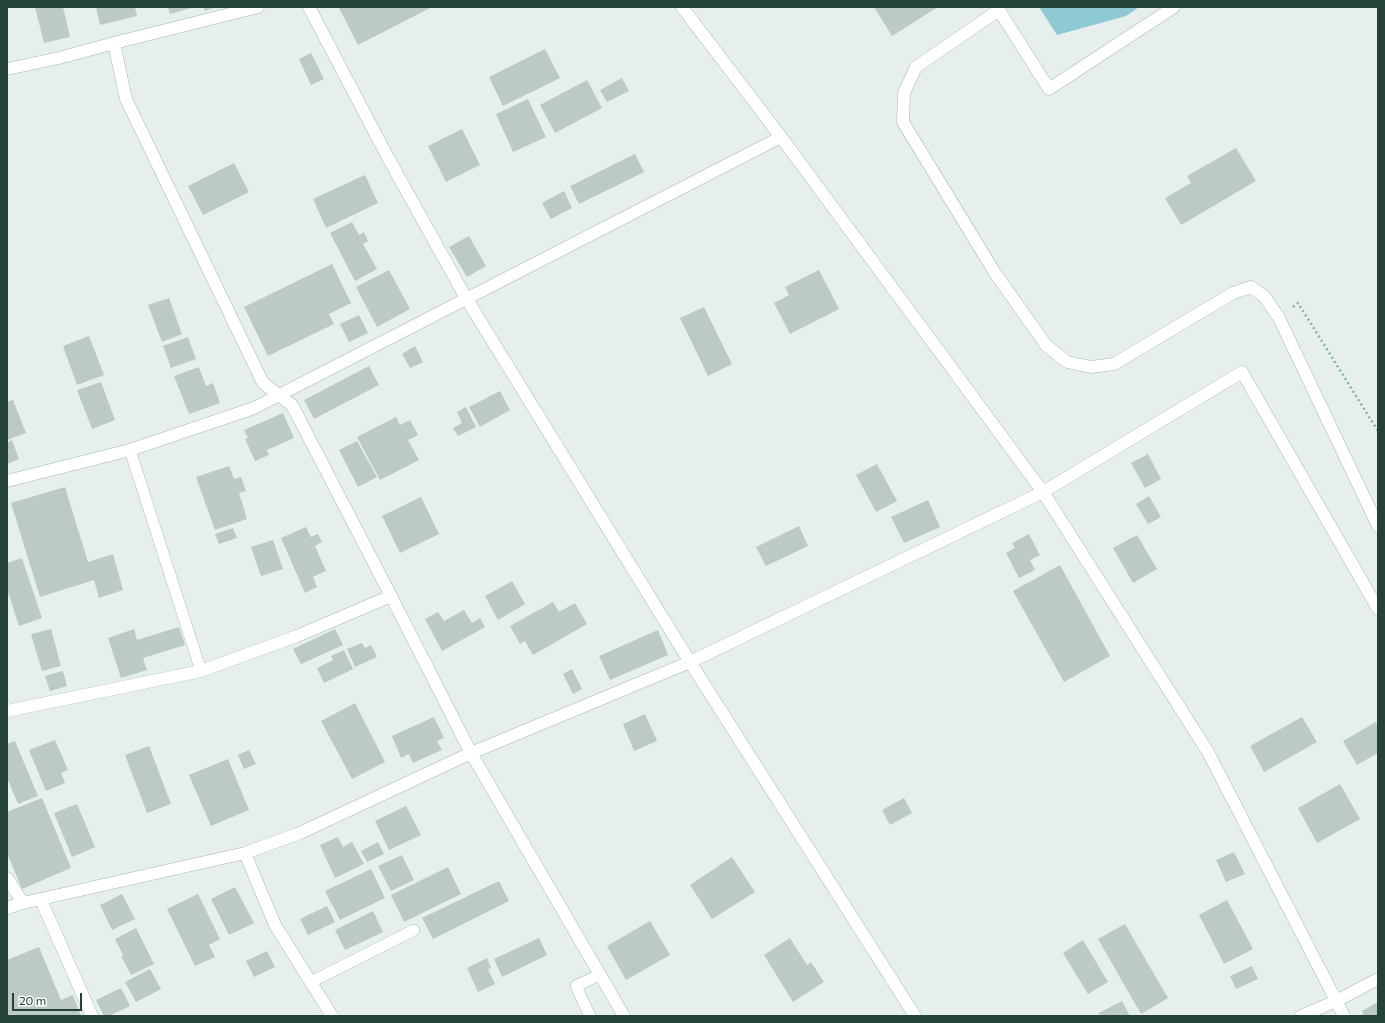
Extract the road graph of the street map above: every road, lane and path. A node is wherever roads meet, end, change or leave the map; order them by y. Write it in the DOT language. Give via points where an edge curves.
graph roads {
  1 [pos="258,7"];
  2 [pos="309,7"];
  3 [pos="682,7"];
  4 [pos="1174,7"];
  5 [pos="998,8"];
  6 [pos="114,43"];
  7 [pos="7,68"];
  8 [pos="781,137"];
  9 [pos="466,298"];
  10 [pos="1279,318"];
  11 [pos="278,394"];
  12 [pos="1378,431"];
  13 [pos="130,450"];
  14 [pos="7,481"];
  15 [pos="1043,492"];
  16 [pos="1378,526"];
  17 [pos="391,596"];
  18 [pos="1378,609"];
  19 [pos="690,662"];
  20 [pos="201,671"];
  21 [pos="7,711"];
  22 [pos="471,753"];
  23 [pos="245,853"];
  24 [pos="7,878"];
  25 [pos="41,900"];
  26 [pos="23,903"];
  27 [pos="7,908"];
  28 [pos="414,930"];
  29 [pos="599,975"];
  30 [pos="1378,979"];
  31 [pos="311,982"];
  32 [pos="1336,1001"];
  33 [pos="92,1016"];
  34 [pos="332,1016"];
  35 [pos="590,1016"];
  36 [pos="624,1016"];
  37 [pos="915,1016"];
  38 [pos="1302,1016"];
  39 [pos="1344,1016"];
  1 -- 6 [label="street"];
  2 -- 9 [label="street" via="386,154"];
  3 -- 8 [label="street"];
  4 -- 5 [label="street" via="1049,90"];
  5 -- 10 [label="street" via="916,67 904,93 903,122 995,273 1046,345 1068,362 1091,367 1114,364 1233,293 1251,287 1264,296"];
  6 -- 7 [label="street" via="59,58"];
  6 -- 11 [label="street" via="126,99 263,383"];
  8 -- 9 [label="street"];
  8 -- 15 [label="street"];
  9 -- 11 [label="street"];
  9 -- 19 [label="street"];
  10 -- 12 [label="path" via="1298,303"];
  10 -- 16 [label="street"];
  11 -- 13 [label="street" via="254,408"];
  11 -- 17 [label="street" via="292,405"];
  13 -- 14 [label="street"];
  13 -- 20 [label="lane"];
  15 -- 18 [label="street" via="1242,372"];
  15 -- 19 [label="street"];
  15 -- 32 [label="street" via="1208,752"];
  17 -- 20 [label="street" via="297,636"];
  17 -- 22 [label="street"];
  19 -- 22 [label="street"];
  19 -- 37 [label="street"];
  20 -- 21 [label="street"];
  22 -- 23 [label="street" via="300,833"];
  22 -- 29 [label="street"];
  23 -- 25 [label="street"];
  23 -- 31 [label="street" via="275,925"];
  24 -- 26 [label="street"];
  25 -- 26 [label="street"];
  25 -- 33 [label="street"];
  26 -- 27 [label="street"];
  28 -- 31 [label="lane"];
  29 -- 35 [label="lane" via="576,986"];
  29 -- 36 [label="street"];
  30 -- 32 [label="street"];
  31 -- 34 [label="street"];
  32 -- 38 [label="street"];
  32 -- 39 [label="street"];
}
